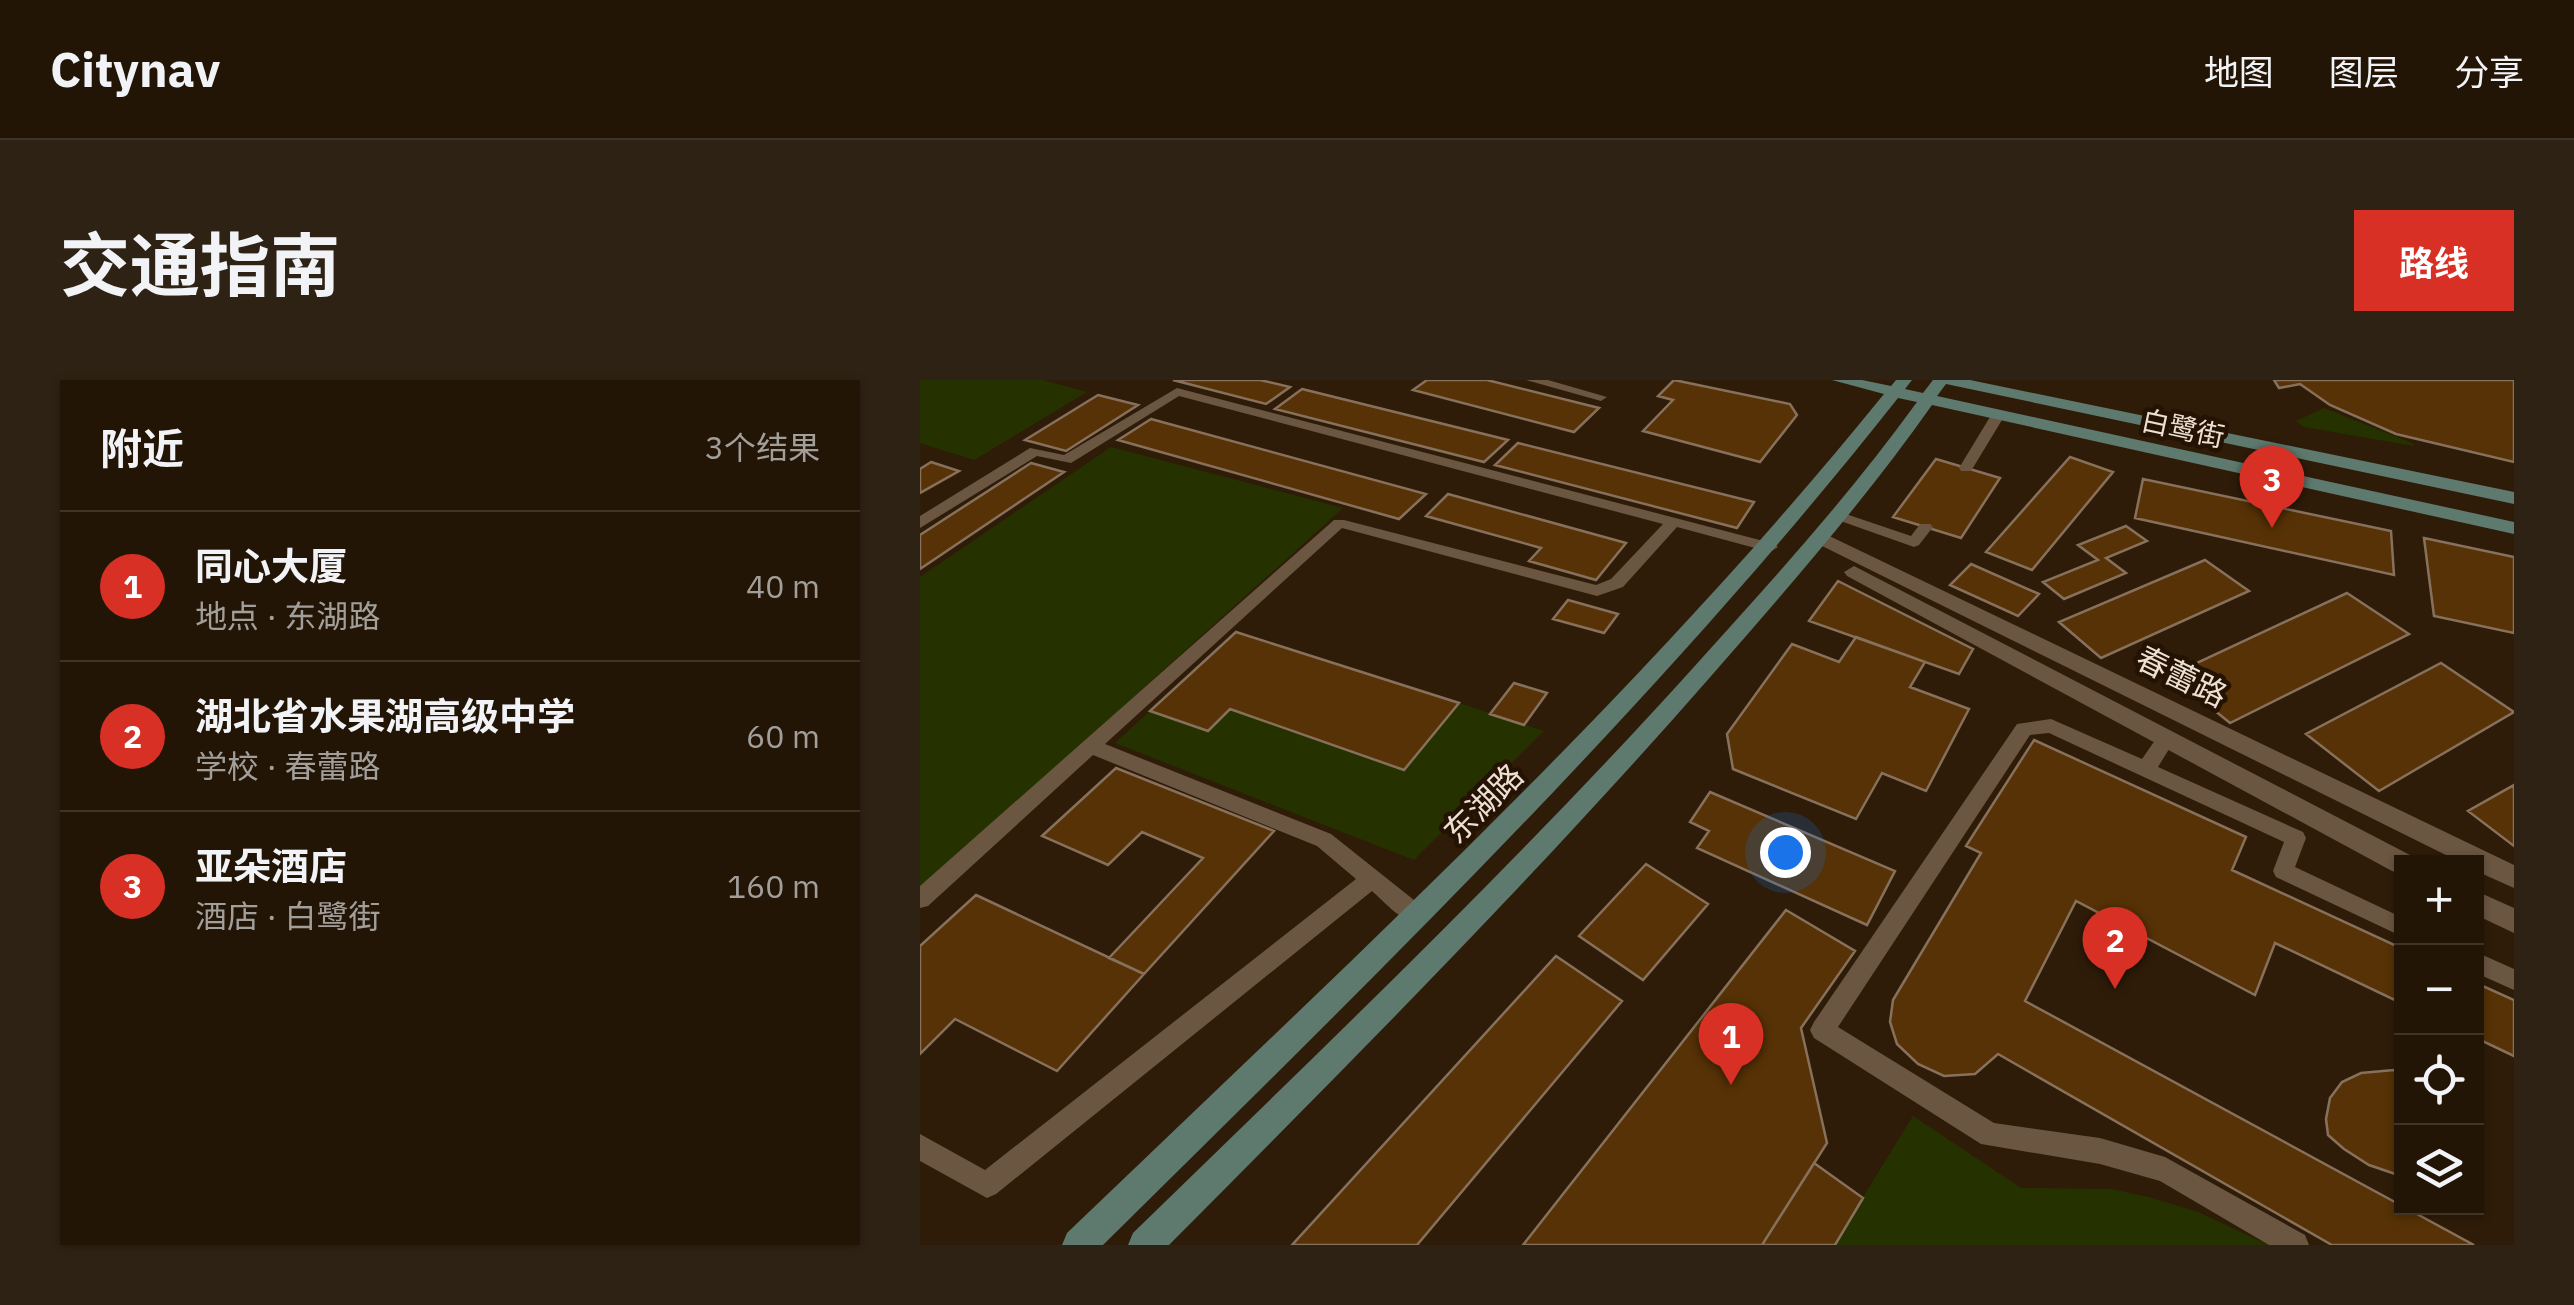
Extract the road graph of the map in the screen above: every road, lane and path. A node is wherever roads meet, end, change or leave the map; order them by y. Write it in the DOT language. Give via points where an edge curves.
graph roads {
  1 [pos="1532,380"];
  2 [pos="1840,380"];
  3 [pos="1899,386"];
  4 [pos="1938,386"];
  5 [pos="1601,397"];
  6 [pos="1998,415"];
  7 [pos="1966,468"];
  8 [pos="2514,498"];
  9 [pos="1836,515"];
  10 [pos="1674,521"];
  11 [pos="920,523"];
  12 [pos="1925,527"];
  13 [pos="2514,528"];
  14 [pos="1814,543"];
  15 [pos="1770,546"];
  16 [pos="2165,741"];
  17 [pos="1090,746"];
  18 [pos="2146,769"];
  19 [pos="2394,859"];
  20 [pos="2514,877"];
  21 [pos="1373,878"];
  22 [pos="920,900"];
  23 [pos="2484,906"];
  24 [pos="1416,915"];
  25 [pos="2514,922"];
  26 [pos="2394,923"];
  27 [pos="2484,966"];
  28 [pos="2514,980"];
  29 [pos="920,1147"];
  30 [pos="1079,1245"];
  31 [pos="1145,1245"];
  32 [pos="2295,1245"];
  1 -- 5 [label="lane"];
  2 -- 3 [label="main road, 白鹭街"];
  3 -- 4 [label="main road, 白鹭街"];
  3 -- 15 [label="main road, 东湖路"];
  4 -- 6 [label="main road, 白鹭街"];
  4 -- 8 [label="main road, 白鹭街"];
  4 -- 9 [label="main road"];
  6 -- 7 [label="lane"];
  6 -- 13 [label="main road, 白鹭街"];
  9 -- 12 [label="lane" via="1914,542"];
  9 -- 14 [label="main road"];
  10 -- 11 [label="lane" via="1177,392 1066,460 1034,450"];
  10 -- 15 [label="lane"];
  10 -- 17 [label="lane" via="1617,583 1596,591 1339,523"];
  14 -- 16 [label="street, 春蕾路"];
  14 -- 20 [label="street, 春蕾路"];
  14 -- 31 [label="main road" via="1470,923"];
  15 -- 24 [label="main road, 东湖路" via="1646,686"];
  16 -- 18 [label="lane"];
  16 -- 19 [label="street, 春蕾路"];
  17 -- 21 [label="lane" via="1324,840"];
  17 -- 22 [label="lane"];
  18 -- 26 [label="lane" via="2296,838 2283,870"];
  18 -- 32 [label="lane" via="2051,726 2024,729 1822,1030 1990,1134 2100,1151 2165,1170"];
  21 -- 24 [label="lane"];
  21 -- 29 [label="lane" via="987,1185"];
  23 -- 25 [label="street"];
  24 -- 30 [label="main road, 东湖路"];
  27 -- 28 [label="lane"];
}
